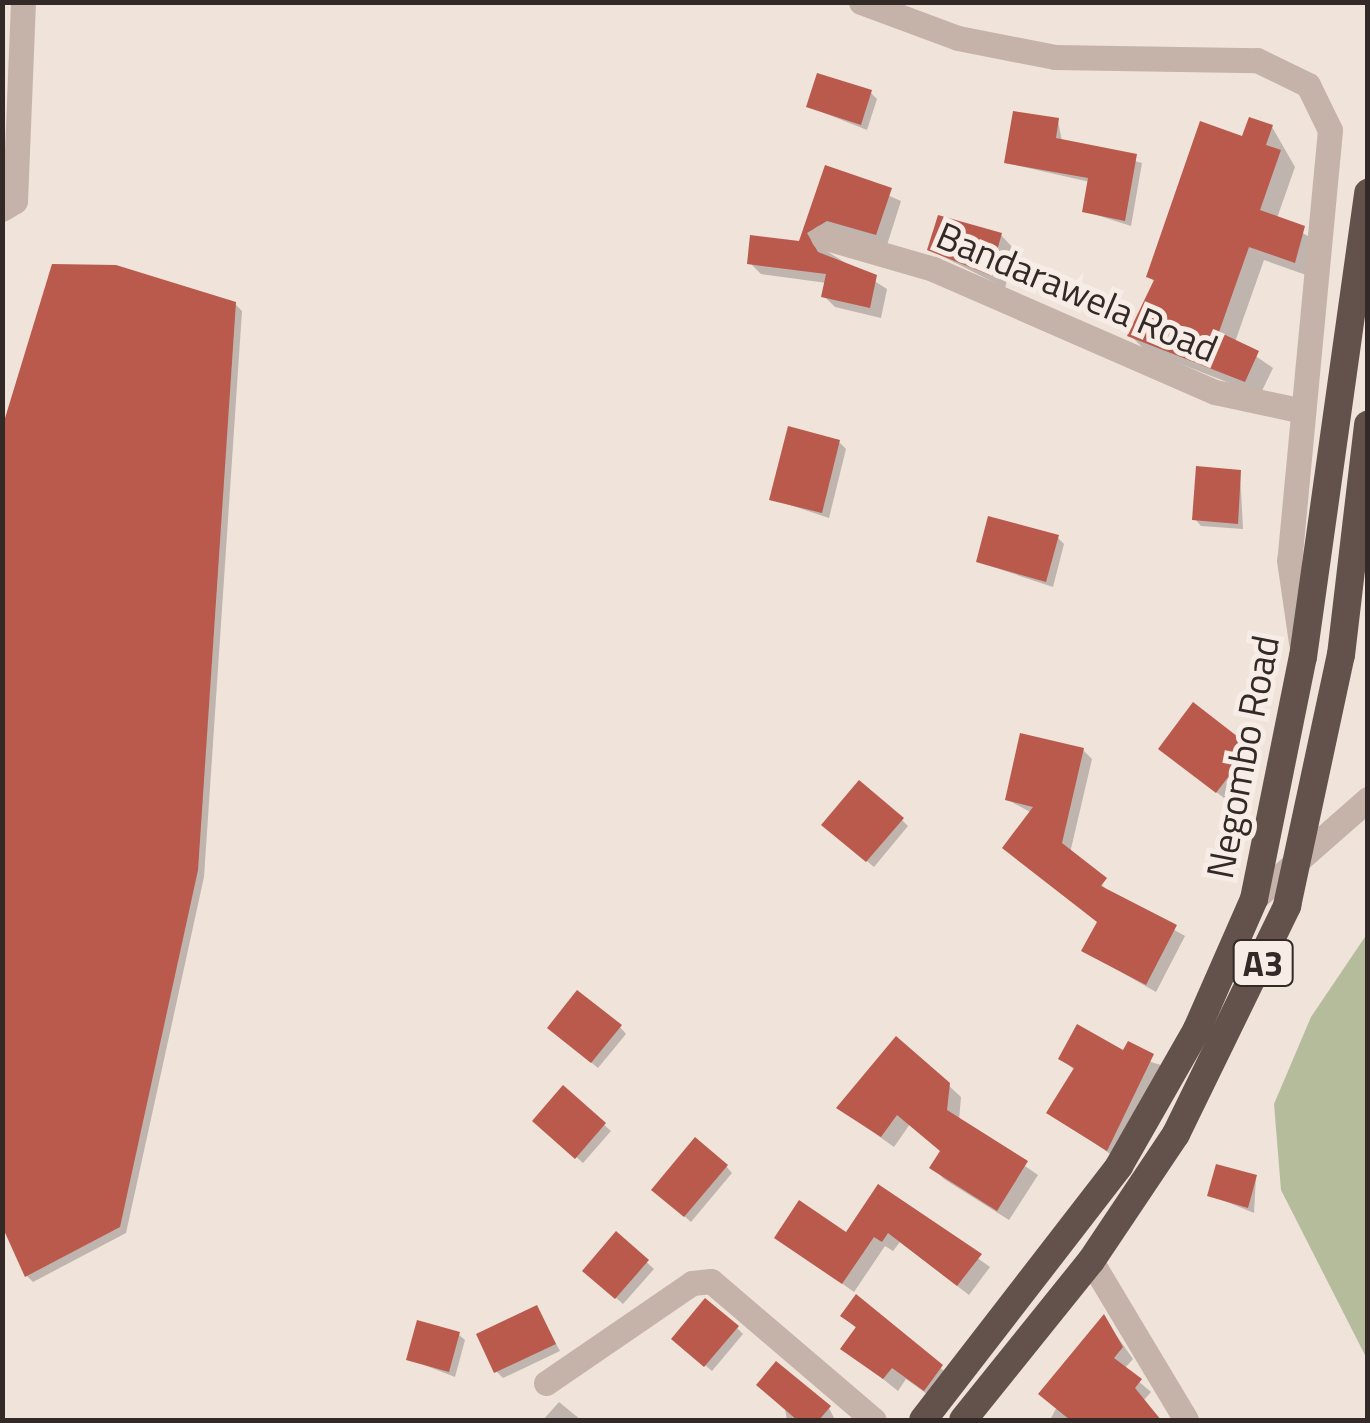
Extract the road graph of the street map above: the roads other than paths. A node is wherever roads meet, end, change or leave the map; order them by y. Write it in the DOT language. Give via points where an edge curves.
graph roads {
  1 [pos="23,2"];
  2 [pos="860,2"];
  3 [pos="1368,193"];
  4 [pos="2,209"];
  5 [pos="823,237"];
  6 [pos="1302,411"];
  7 [pos="1368,425"];
  8 [pos="1303,657"];
  9 [pos="1368,799"];
  10 [pos="1299,865"];
  11 [pos="1254,898"];
  12 [pos="1091,1261"];
  13 [pos="546,1383"];
  14 [pos="874,1420"];
  15 [pos="922,1420"];
  16 [pos="963,1420"];
  17 [pos="1186,1420"];
  1 -- 4 [label="street" via="14,201"];
  2 -- 6 [label="street" via="958,38 1036,53 1256,60 1308,85 1330,130"];
  3 -- 8 [label="highway, Negombo Road / A3"];
  5 -- 6 [label="street, Bandarawela Road" via="933,269 1215,392"];
  6 -- 8 [label="street" via="1288,560"];
  7 -- 10 [label="highway, Negombo Road / A3" via="1342,655"];
  8 -- 11 [label="highway, Negombo Road / A3"];
  9 -- 10 [label="street"];
  10 -- 11 [label="street"];
  10 -- 12 [label="highway, Negombo Road / A3" via="1200,1094"];
  11 -- 15 [label="highway, Negombo Road / A3" via="1197,1028 1119,1166"];
  12 -- 16 [label="highway, Negombo Road / A3"];
  12 -- 17 [label="street"];
  13 -- 14 [label="street" via="692,1283 711,1281"];
}
